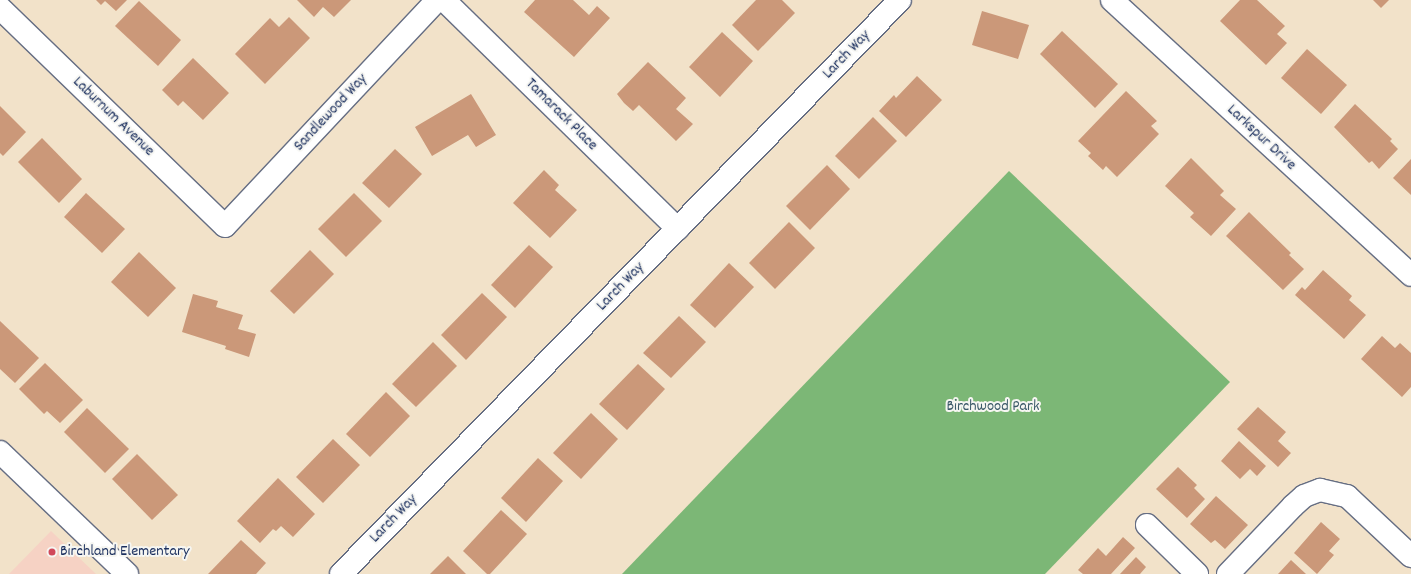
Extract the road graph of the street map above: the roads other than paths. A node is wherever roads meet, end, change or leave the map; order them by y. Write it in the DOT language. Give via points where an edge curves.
graph roads {
  1 [pos="437,0"];
  2 [pos="444,0"];
  3 [pos="900,0"];
  4 [pos="1112,0"];
  5 [pos="0,8"];
  6 [pos="225,226"];
  7 [pos="678,229"];
  8 [pos="1411,275"];
  9 [pos="0,452"];
  10 [pos="1147,525"];
  11 [pos="1411,556"];
  12 [pos="127,574"];
  13 [pos="341,574"];
  14 [pos="1197,574"];
  15 [pos="1228,574"];
  1 -- 6 [label="street, Sandlewood Way"];
  2 -- 7 [label="street, Tamarack Place"];
  3 -- 7 [label="street, Larch Way"];
  4 -- 8 [label="street, Larkspur Drive"];
  5 -- 6 [label="street, Laburnum Avenue"];
  7 -- 13 [label="street, Larch Way"];
  9 -- 12 [label="street"];
  10 -- 14 [label="street"];
  11 -- 15 [label="street" via="1347,496 1320,490 1304,496 1293,506"];
}
